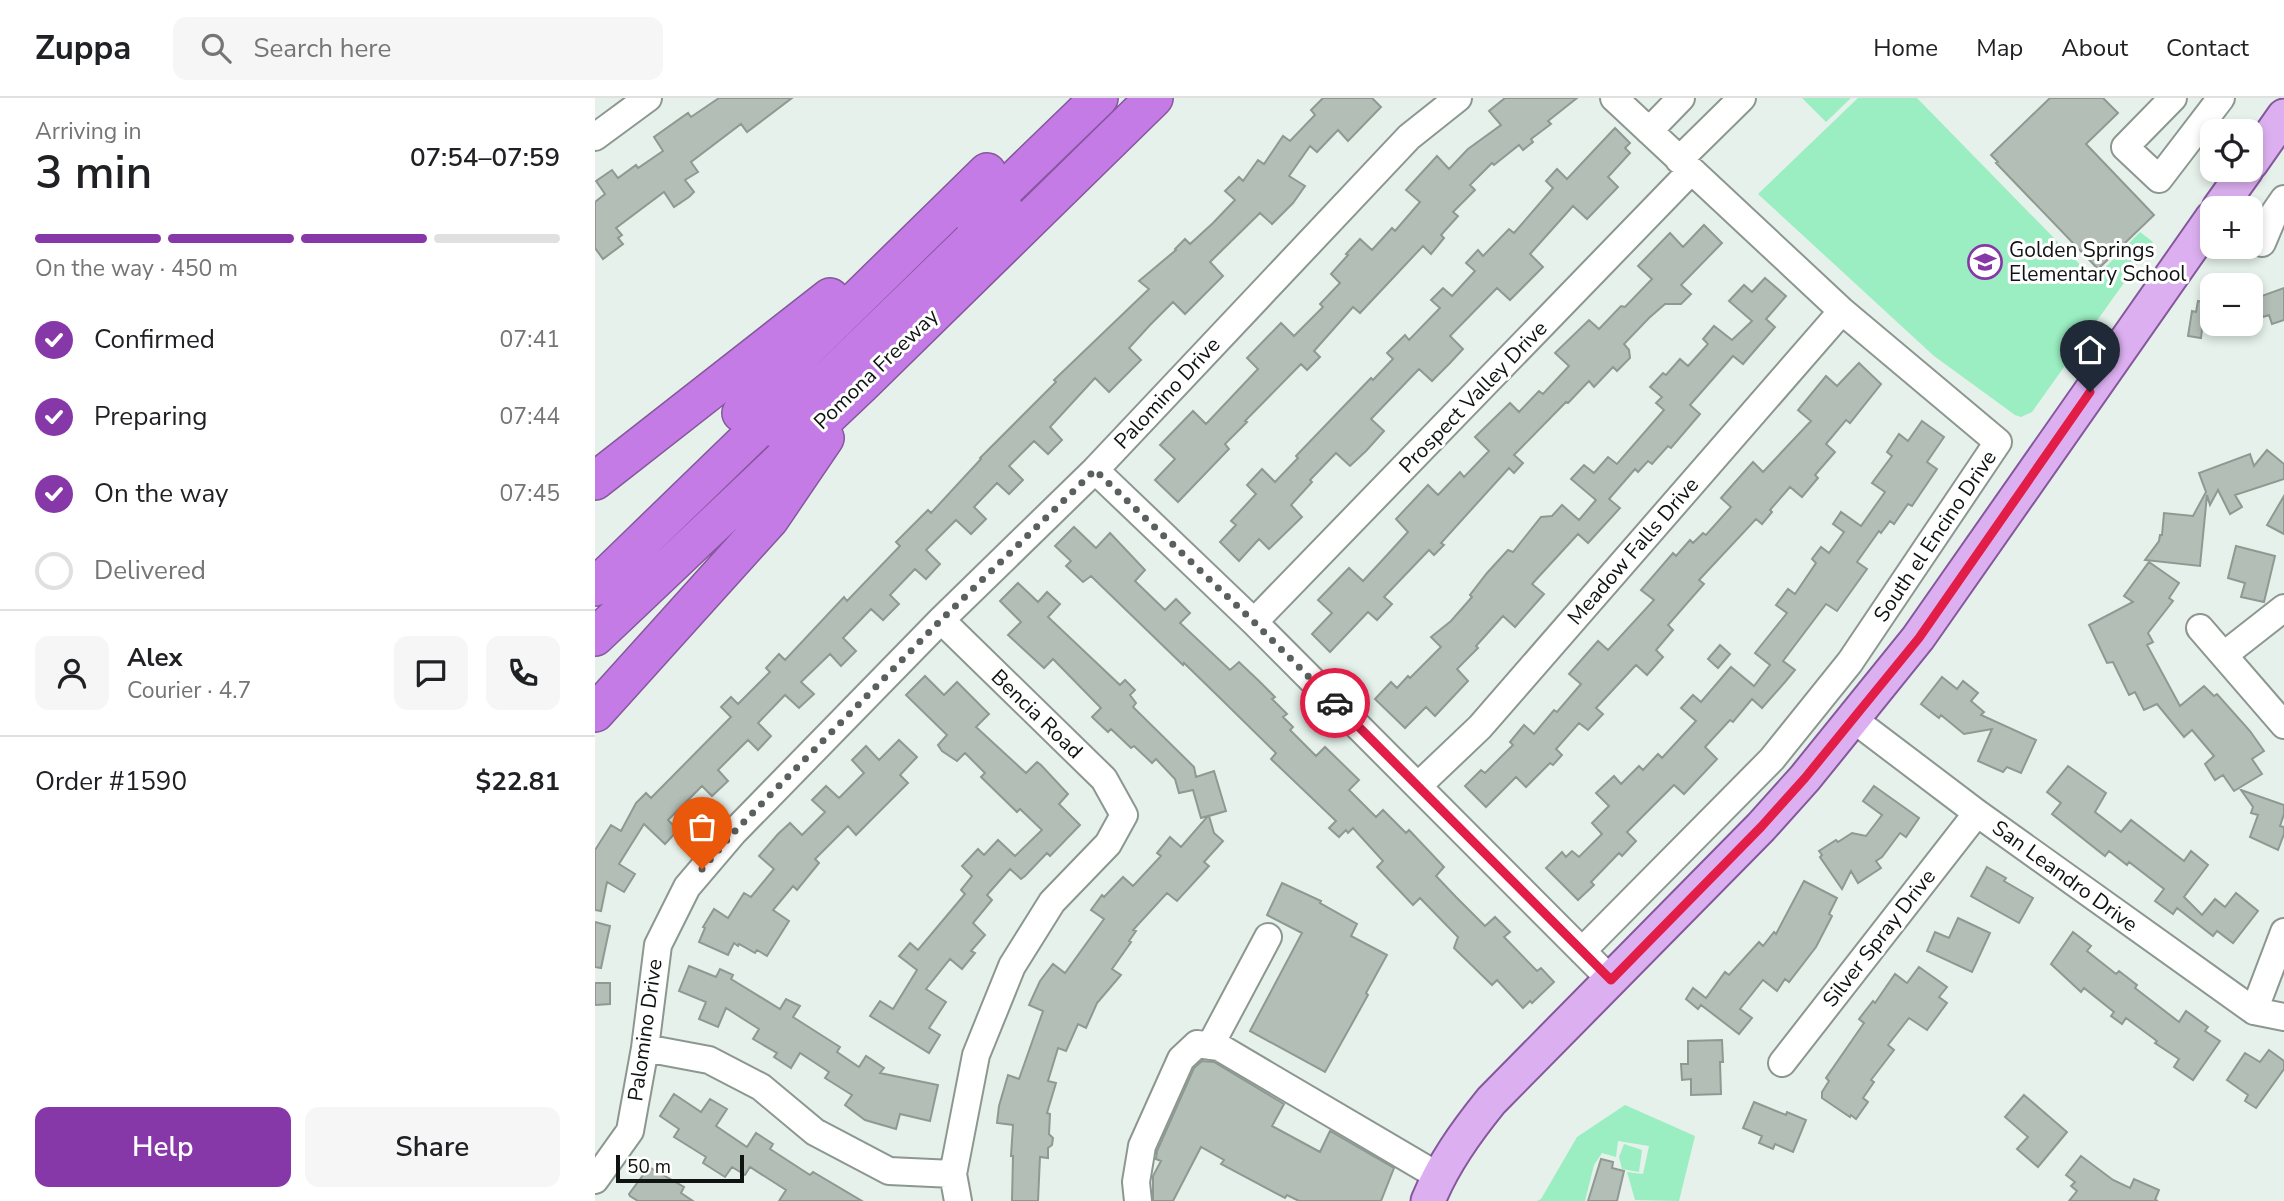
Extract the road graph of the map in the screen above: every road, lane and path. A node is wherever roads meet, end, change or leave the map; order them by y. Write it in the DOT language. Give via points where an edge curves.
graph roads {
  1 [pos="648,98"];
  2 [pos="1064,98"];
  3 [pos="1099,98"];
  4 [pos="1118,98"];
  5 [pos="1154,98"];
  6 [pos="1458,98"];
  7 [pos="1614,98"];
  8 [pos="1681,98"];
  9 [pos="1742,98"];
  10 [pos="2173,98"];
  11 [pos="2221,98"];
  12 [pos="621,106"];
  13 [pos="2284,116"];
  14 [pos="1649,131"];
  15 [pos="595,137"];
  16 [pos="2263,146"];
  17 [pos="1685,166"];
  18 [pos="972,187"];
  19 [pos="2284,199"];
  20 [pos="2200,235"];
  21 [pos="2263,241"];
  22 [pos="1842,311"];
  23 [pos="862,384"];
  24 [pos="1095,470"];
  25 [pos="595,481"];
  26 [pos="595,556"];
  27 [pos="595,587"];
  28 [pos="595,606"];
  29 [pos="2284,608"];
  30 [pos="941,620"];
  31 [pos="1254,622"];
  32 [pos="2200,628"];
  33 [pos="595,637"];
  34 [pos="2224,655"];
  35 [pos="595,713"];
  36 [pos="1853,719"];
  37 [pos="2284,725"];
  38 [pos="1418,786"];
  39 [pos="1977,813"];
  40 [pos="2284,932"];
  41 [pos="1268,937"];
  42 [pos="1582,951"];
  43 [pos="1611,980"];
  44 [pos="2253,1011"];
  45 [pos="2284,1017"];
  46 [pos="1210,1046"];
  47 [pos="645,1048"];
  48 [pos="1782,1063"];
  49 [pos="953,1174"];
  50 [pos="595,1180"];
  51 [pos="1433,1188"];
  52 [pos="958,1201"];
  53 [pos="1138,1201"];
  1 -- 12 [label="street"];
  2 -- 18 [label="highway"];
  3 -- 27 [label="highway"];
  4 -- 28 [label="highway"];
  5 -- 23 [label="highway, Pomona Freeway"];
  6 -- 24 [label="street, Palomino Drive" via="1409,137"];
  7 -- 14 [label="street, South el Encino Drive"];
  8 -- 14 [label="street"];
  9 -- 17 [label="street, Prospect Valley Drive"];
  10 -- 11 [label="street" via="2125,147 2159,179"];
  12 -- 15 [label="street"];
  13 -- 16 [label="main road"];
  14 -- 17 [label="street, South el Encino Drive"];
  17 -- 22 [label="street, South el Encino Drive"];
  17 -- 31 [label="street, Prospect Valley Drive"];
  18 -- 25 [label="highway"];
  18 -- 26 [label="highway"];
  19 -- 21 [label="street"];
  20 -- 36 [label="main road" via="1919,638"];
  22 -- 38 [label="street, Meadow Falls Drive" via="1480,727"];
  22 -- 42 [label="street, South el Encino Drive" via="1999,442 1850,662 1772,759"];
  23 -- 33 [label="highway, Pomona Freeway"];
  23 -- 35 [label="highway" via="771,519"];
  24 -- 30 [label="street, Palomino Drive"];
  24 -- 31 [label="street"];
  29 -- 34 [label="street"];
  30 -- 47 [label="street, Palomino Drive" via="733,833 687,887 658,945"];
  30 -- 49 [label="street, Bencia Road" via="1104,779 1125,815 1108,844 1052,902 1012,966 976,1055"];
  31 -- 38 [label="street"];
  32 -- 34 [label="street"];
  34 -- 37 [label="street"];
  36 -- 39 [label="street, San Leandro Drive"];
  36 -- 43 [label="main road" via="1761,827"];
  38 -- 42 [label="street"];
  39 -- 44 [label="street, San Leandro Drive"];
  39 -- 48 [label="street, Silver Spray Drive"];
  40 -- 44 [label="street"];
  41 -- 46 [label="street"];
  42 -- 43 [label="street"];
  43 -- 51 [label="main road" via="1491,1101"];
  44 -- 45 [label="street, San Leandro Drive"];
  46 -- 51 [label="street" via="1219,1047"];
  46 -- 53 [label="street" via="1197,1044 1181,1059 1142,1146"];
  47 -- 49 [label="street" via="709,1060 761,1087 815,1132 889,1171"];
  47 -- 50 [label="street, Palomino Drive" via="630,1131"];
  49 -- 52 [label="street"];
}
